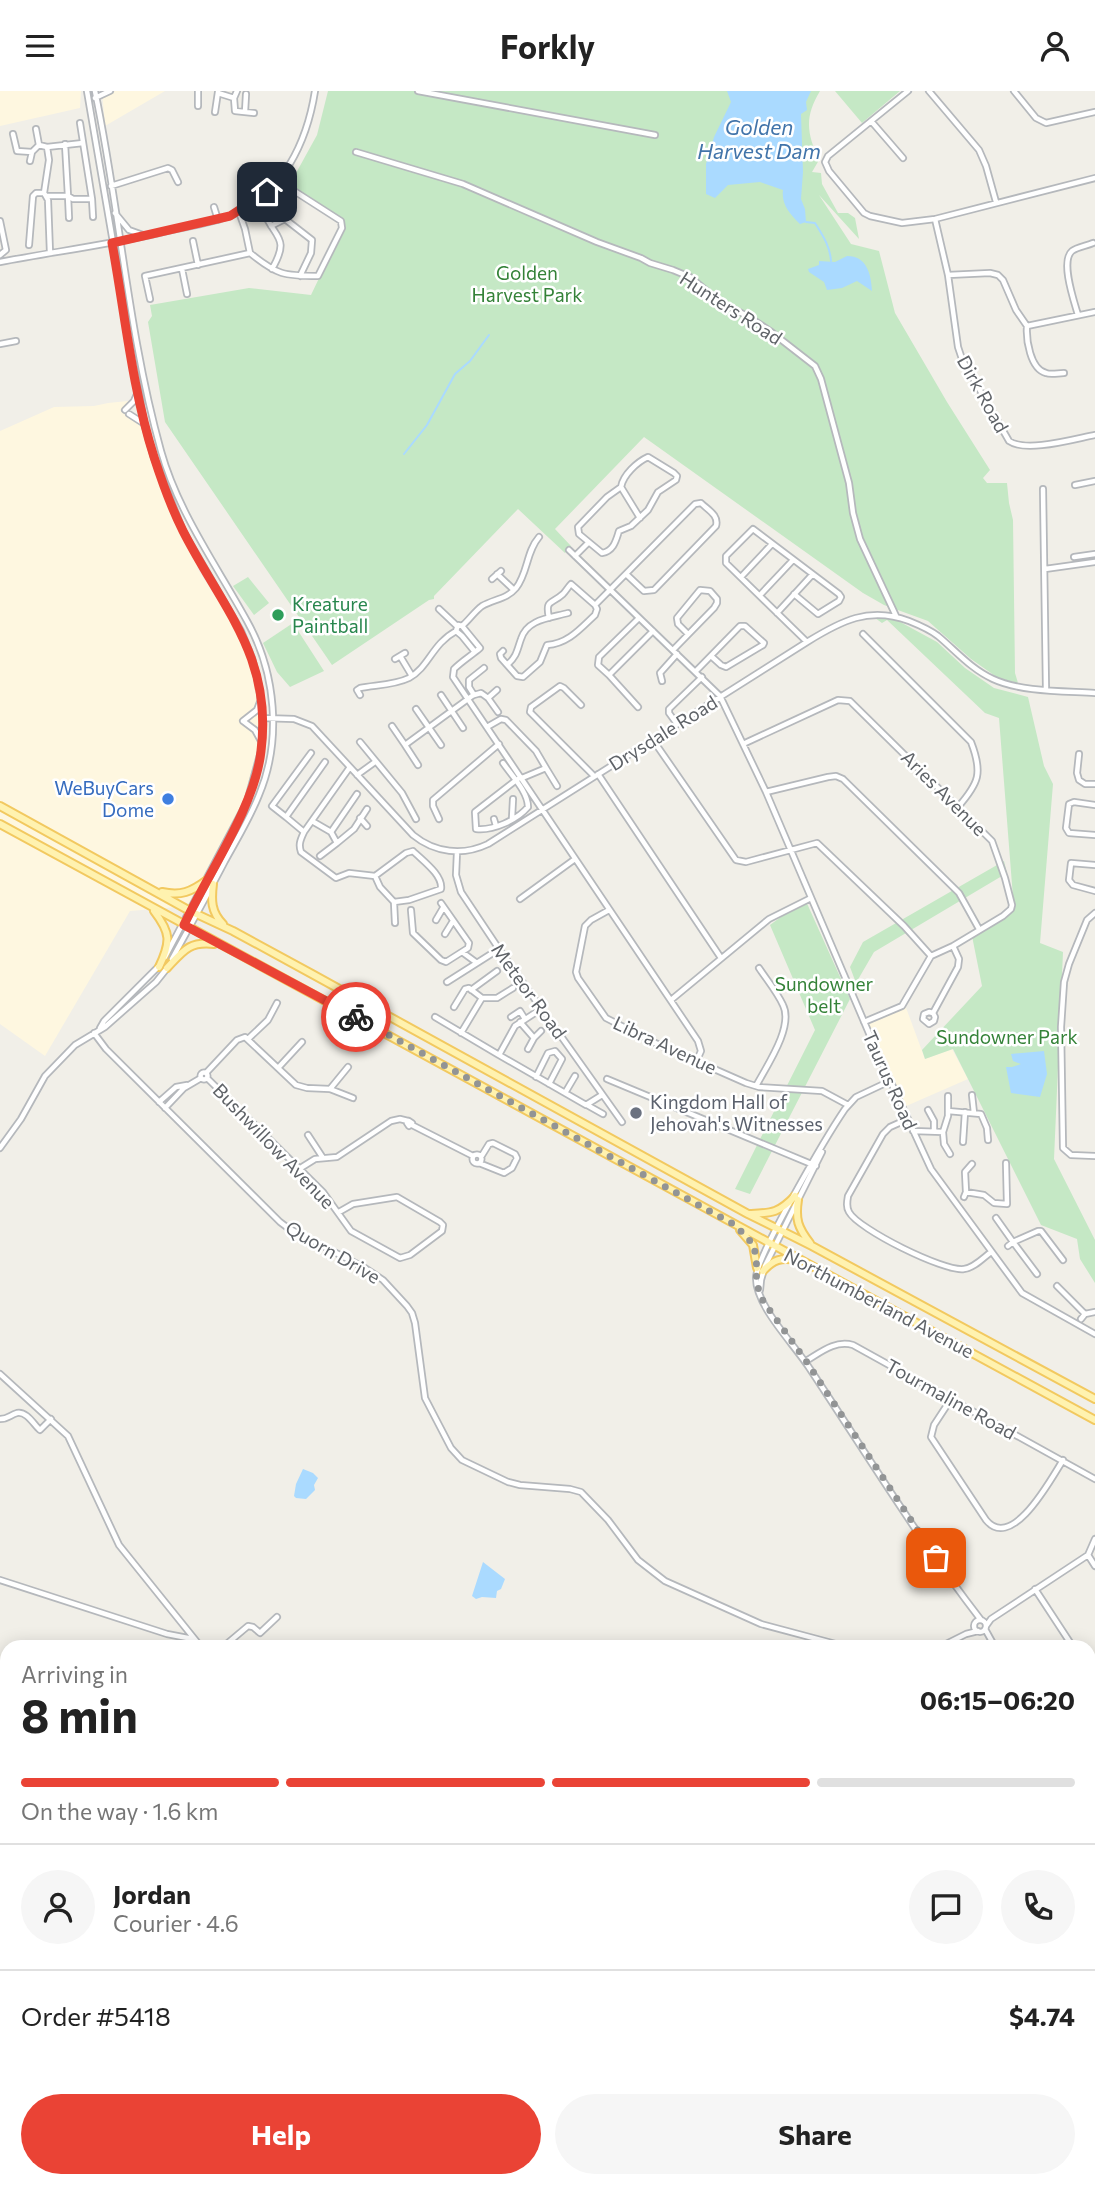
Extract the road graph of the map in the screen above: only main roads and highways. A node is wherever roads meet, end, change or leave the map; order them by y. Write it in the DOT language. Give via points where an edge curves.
graph roads {
  1 [pos="0,806"];
  2 [pos="0,824"];
  3 [pos="156,891"];
  4 [pos="151,907"];
  5 [pos="233,931"];
  6 [pos="220,944"];
  7 [pos="159,967"];
  8 [pos="167,968"];
  9 [pos="748,1214"];
  10 [pos="735,1225"];
  11 [pos="812,1246"];
  12 [pos="804,1262"];
  13 [pos="1095,1399"];
  14 [pos="1095,1420"];
  1 -- 3 [label="main road, Northumberland Avenue"];
  2 -- 4 [label="main road, Northumberland Avenue"];
  3 -- 5 [label="main road, Northumberland Avenue"];
  3 -- 5 [label="main road" via="182,894 210,882 213,910"];
  4 -- 6 [label="main road, Northumberland Avenue"];
  4 -- 7 [label="main road" via="168,937"];
  5 -- 9 [label="main road, Northumberland Avenue"];
  6 -- 8 [label="main road" via="191,945"];
  6 -- 10 [label="main road, Northumberland Avenue"];
  9 -- 11 [label="main road, Northumberland Avenue"];
  9 -- 11 [label="main road" via="776,1212 796,1198 798,1226"];
  10 -- 12 [label="main road, Northumberland Avenue"];
  10 -- 12 [label="main road" via="754,1245 760,1270 780,1259"];
  11 -- 13 [label="main road, Northumberland Avenue"];
  12 -- 14 [label="main road, Northumberland Avenue"];
}
